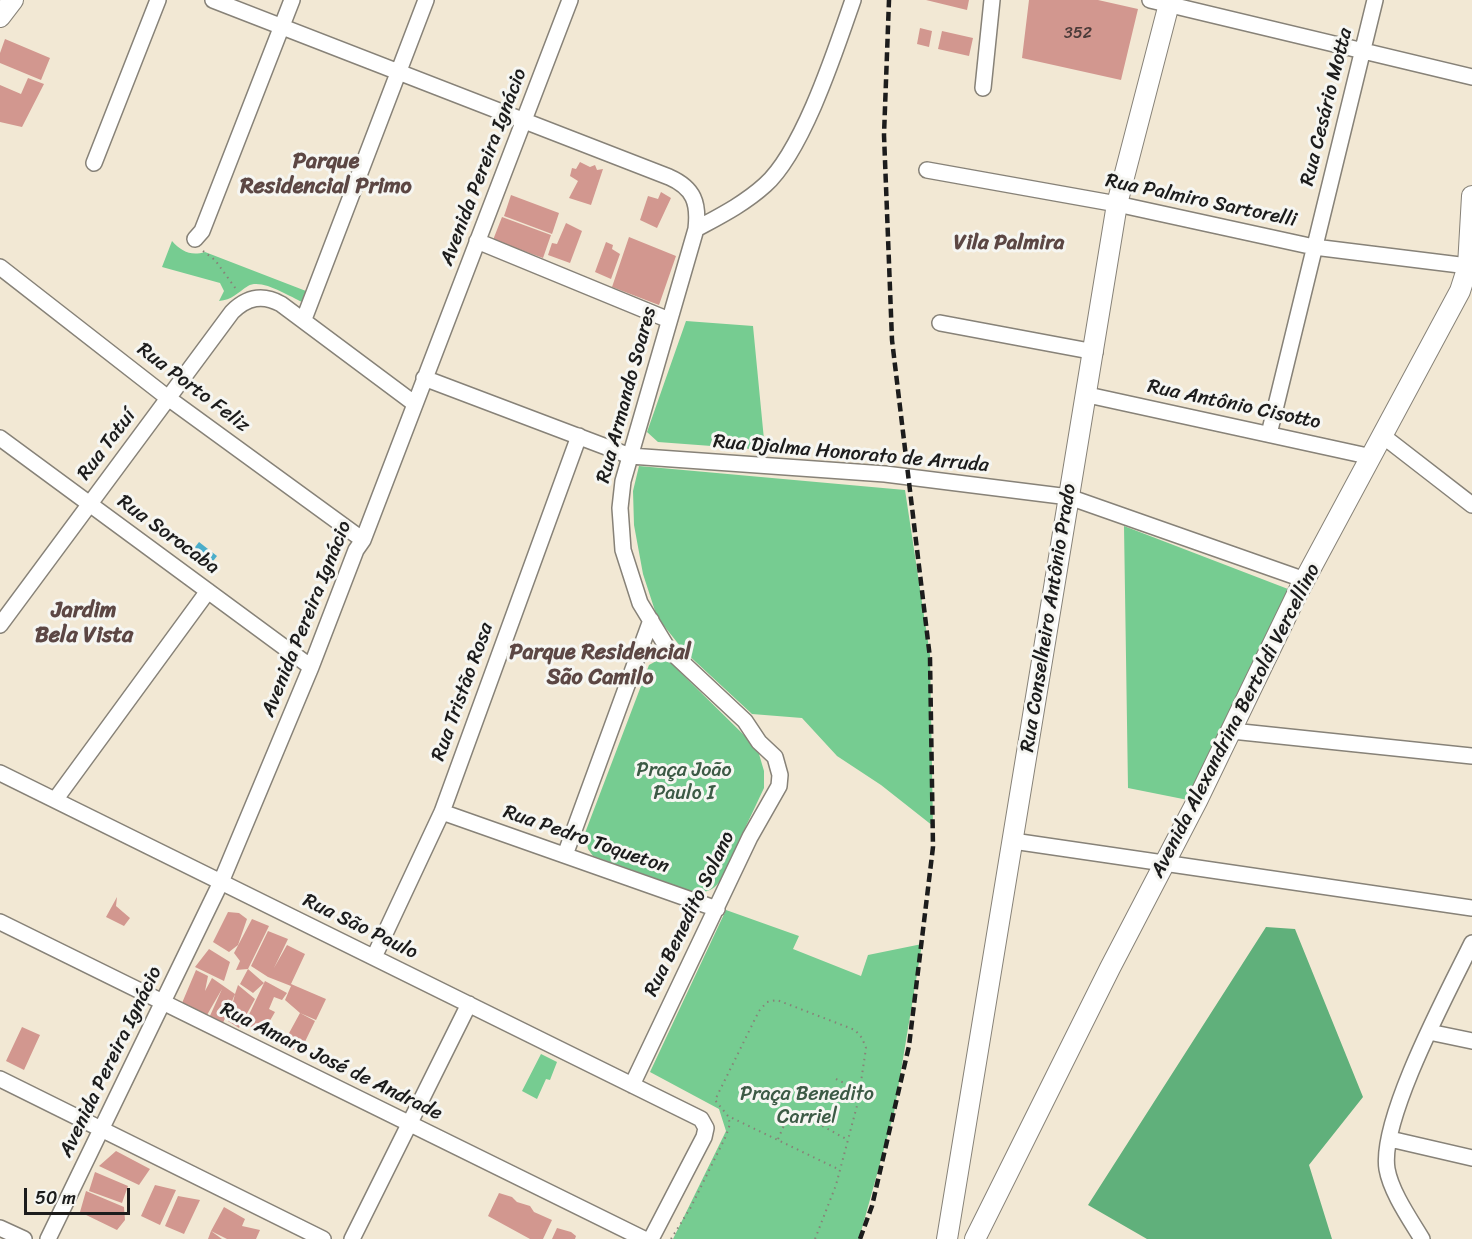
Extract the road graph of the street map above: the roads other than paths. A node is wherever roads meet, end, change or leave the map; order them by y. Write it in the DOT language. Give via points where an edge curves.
graph roads {
  1 [pos="13,0"];
  2 [pos="158,0"];
  3 [pos="213,0"];
  4 [pos="292,0"];
  5 [pos="426,0"];
  6 [pos="570,0"];
  7 [pos="853,0"];
  8 [pos="992,0"];
  9 [pos="1150,0"];
  10 [pos="1375,0"];
  11 [pos="1169,2"];
  12 [pos="0,17"];
  13 [pos="281,27"];
  14 [pos="1362,51"];
  15 [pos="399,72"];
  16 [pos="1472,77"];
  17 [pos="983,88"];
  18 [pos="524,121"];
  19 [pos="94,163"];
  20 [pos="927,170"];
  21 [pos="1472,196"];
  22 [pos="1117,204"];
  23 [pos="696,229"];
  24 [pos="195,239"];
  25 [pos="477,241"];
  26 [pos="1314,247"];
  27 [pos="0,267"];
  28 [pos="1470,267"];
  29 [pos="304,319"];
  30 [pos="669,320"];
  31 [pos="940,323"];
  32 [pos="1095,352"];
  33 [pos="424,378"];
  34 [pos="1088,395"];
  35 [pos="168,398"];
  36 [pos="415,404"];
  37 [pos="1269,434"];
  38 [pos="579,436"];
  39 [pos="1383,436"];
  40 [pos="0,438"];
  41 [pos="630,456"];
  42 [pos="1372,457"];
  43 [pos="1069,497"];
  44 [pos="90,504"];
  45 [pos="1472,505"];
  46 [pos="363,540"];
  47 [pos="1305,580"];
  48 [pos="208,591"];
  49 [pos="651,620"];
  50 [pos="0,625"];
  51 [pos="311,667"];
  52 [pos="1232,731"];
  53 [pos="1472,756"];
  54 [pos="777,761"];
  55 [pos="0,773"];
  56 [pos="55,800"];
  57 [pos="442,812"];
  58 [pos="1013,841"];
  59 [pos="565,855"];
  60 [pos="1166,862"];
  61 [pos="221,882"];
  62 [pos="1472,908"];
  63 [pos="717,909"];
  64 [pos="0,922"];
  65 [pos="1472,943"];
  66 [pos="374,957"];
  67 [pos="163,1003"];
  68 [pos="469,1004"];
  69 [pos="1429,1032"];
  70 [pos="1472,1041"];
  71 [pos="0,1079"];
  72 [pos="632,1084"];
  73 [pos="409,1124"];
  74 [pos="101,1130"];
  75 [pos="1390,1139"];
  76 [pos="1472,1158"];
  77 [pos="0,1228"];
  78 [pos="948,1235"];
  79 [pos="976,1237"];
  80 [pos="24,1239"];
  81 [pos="48,1239"];
  82 [pos="323,1239"];
  83 [pos="352,1239"];
  84 [pos="644,1239"];
  85 [pos="651,1239"];
  86 [pos="1422,1239"];
  1 -- 12 [label="main road"];
  2 -- 19 [label="street"];
  3 -- 13 [label="street"];
  4 -- 13 [label="street"];
  5 -- 15 [label="street"];
  6 -- 18 [label="street, Avenida Pereira Ignácio"];
  7 -- 23 [label="street" via="799,138 767,183 742,204"];
  8 -- 17 [label="street"];
  9 -- 11 [label="street"];
  10 -- 14 [label="street, Rua Cesário Motta"];
  11 -- 14 [label="street"];
  11 -- 22 [label="main road, Rua Conselheiro Antônio Prado"];
  13 -- 15 [label="street"];
  13 -- 24 [label="street" via="202,231"];
  14 -- 16 [label="street"];
  14 -- 26 [label="street, Rua Cesário Motta"];
  15 -- 18 [label="street"];
  15 -- 29 [label="street"];
  18 -- 23 [label="street, Rua Armando Soares" via="681,183 690,189 696,203"];
  18 -- 25 [label="street, Avenida Pereira Ignácio"];
  20 -- 22 [label="street, Rua Palmiro Sartorelli"];
  21 -- 28 [label="main road, Avenida Alexandrina Bertoldi Vercellino"];
  22 -- 26 [label="street, Rua Palmiro Sartorelli"];
  22 -- 32 [label="main road, Rua Conselheiro Antônio Prado"];
  23 -- 30 [label="street, Rua Armando Soares"];
  25 -- 30 [label="street"];
  25 -- 33 [label="street, Avenida Pereira Ignácio"];
  26 -- 28 [label="street, Rua Palmiro Sartorelli"];
  26 -- 37 [label="street, Rua Cesário Motta"];
  27 -- 35 [label="street, Rua Porto Feliz"];
  28 -- 39 [label="main road, Avenida Alexandrina Bertoldi Vercellino"];
  29 -- 35 [label="street, Rua Tatuí" via="273,300 250,299 232,312"];
  29 -- 36 [label="street"];
  30 -- 41 [label="street, Rua Armando Soares"];
  31 -- 32 [label="street"];
  32 -- 34 [label="main road, Rua Conselheiro Antônio Prado"];
  33 -- 36 [label="street, Avenida Pereira Ignácio"];
  33 -- 38 [label="street, Rua Djalma Honorato de Arruda"];
  34 -- 37 [label="street, Rua Antônio Cisotto"];
  34 -- 43 [label="main road, Rua Conselheiro Antônio Prado"];
  35 -- 44 [label="street, Rua Tatuí"];
  35 -- 46 [label="street, Rua Porto Feliz"];
  36 -- 46 [label="street, Avenida Pereira Ignácio"];
  37 -- 42 [label="street, Rua Antônio Cisotto"];
  38 -- 41 [label="street, Rua Djalma Honorato de Arruda"];
  38 -- 57 [label="street, Rua Tristão Rosa"];
  39 -- 42 [label="main road, Avenida Alexandrina Bertoldi Vercellino"];
  39 -- 45 [label="street"];
  40 -- 44 [label="street, Rua Sorocaba"];
  41 -- 43 [label="street, Rua Djalma Honorato de Arruda" via="885,474"];
  41 -- 49 [label="street, Rua Armando Soares" via="620,508 623,550 639,602"];
  42 -- 47 [label="main road, Avenida Alexandrina Bertoldi Vercellino"];
  43 -- 47 [label="street, Rua Djalma Honorato de Arruda"];
  43 -- 58 [label="main road, Rua Conselheiro Antônio Prado"];
  44 -- 48 [label="street, Rua Sorocaba"];
  44 -- 50 [label="street, Rua Tatuí"];
  46 -- 51 [label="street, Avenida Pereira Ignácio"];
  47 -- 52 [label="main road, Avenida Alexandrina Bertoldi Vercellino"];
  48 -- 51 [label="street, Rua Sorocaba"];
  48 -- 56 [label="street"];
  49 -- 54 [label="street, Rua Armando Soares" via="668,649 745,721"];
  49 -- 59 [label="street"];
  51 -- 61 [label="street, Avenida Pereira Ignácio"];
  52 -- 53 [label="street"];
  52 -- 60 [label="main road, Avenida Alexandrina Bertoldi Vercellino"];
  54 -- 63 [label="street, Rua Benedito Solano" via="779,786"];
  55 -- 56 [label="street, Rua São Paulo"];
  56 -- 61 [label="street, Rua São Paulo"];
  57 -- 59 [label="street, Rua Pedro Toqueton"];
  57 -- 66 [label="street, Rua Tristão Rosa"];
  58 -- 60 [label="street"];
  58 -- 78 [label="main road, Rua Conselheiro Antônio Prado"];
  59 -- 63 [label="street, Rua Pedro Toqueton"];
  60 -- 62 [label="street"];
  60 -- 79 [label="main road, Avenida Alexandrina Bertoldi Vercellino"];
  61 -- 66 [label="street, Rua São Paulo"];
  61 -- 67 [label="street, Avenida Pereira Ignácio"];
  63 -- 72 [label="street, Rua Benedito Solano"];
  64 -- 67 [label="street, Rua Amaro José de Andrade"];
  65 -- 69 [label="street"];
  66 -- 68 [label="street, Rua São Paulo"];
  67 -- 73 [label="street, Rua Amaro José de Andrade"];
  67 -- 74 [label="street, Avenida Pereira Ignácio"];
  68 -- 72 [label="street, Rua São Paulo"];
  68 -- 73 [label="street"];
  69 -- 70 [label="street"];
  69 -- 75 [label="street"];
  71 -- 74 [label="street"];
  72 -- 85 [label="street, Rua São Paulo" via="701,1119 705,1125 705,1134"];
  73 -- 83 [label="street"];
  73 -- 84 [label="street, Rua Amaro José de Andrade"];
  74 -- 81 [label="street, Avenida Pereira Ignácio"];
  74 -- 82 [label="street"];
  75 -- 76 [label="street"];
  75 -- 86 [label="street" via="1387,1170"];
  77 -- 80 [label="street"];
  78 -- 79 [label="main road"];
}
